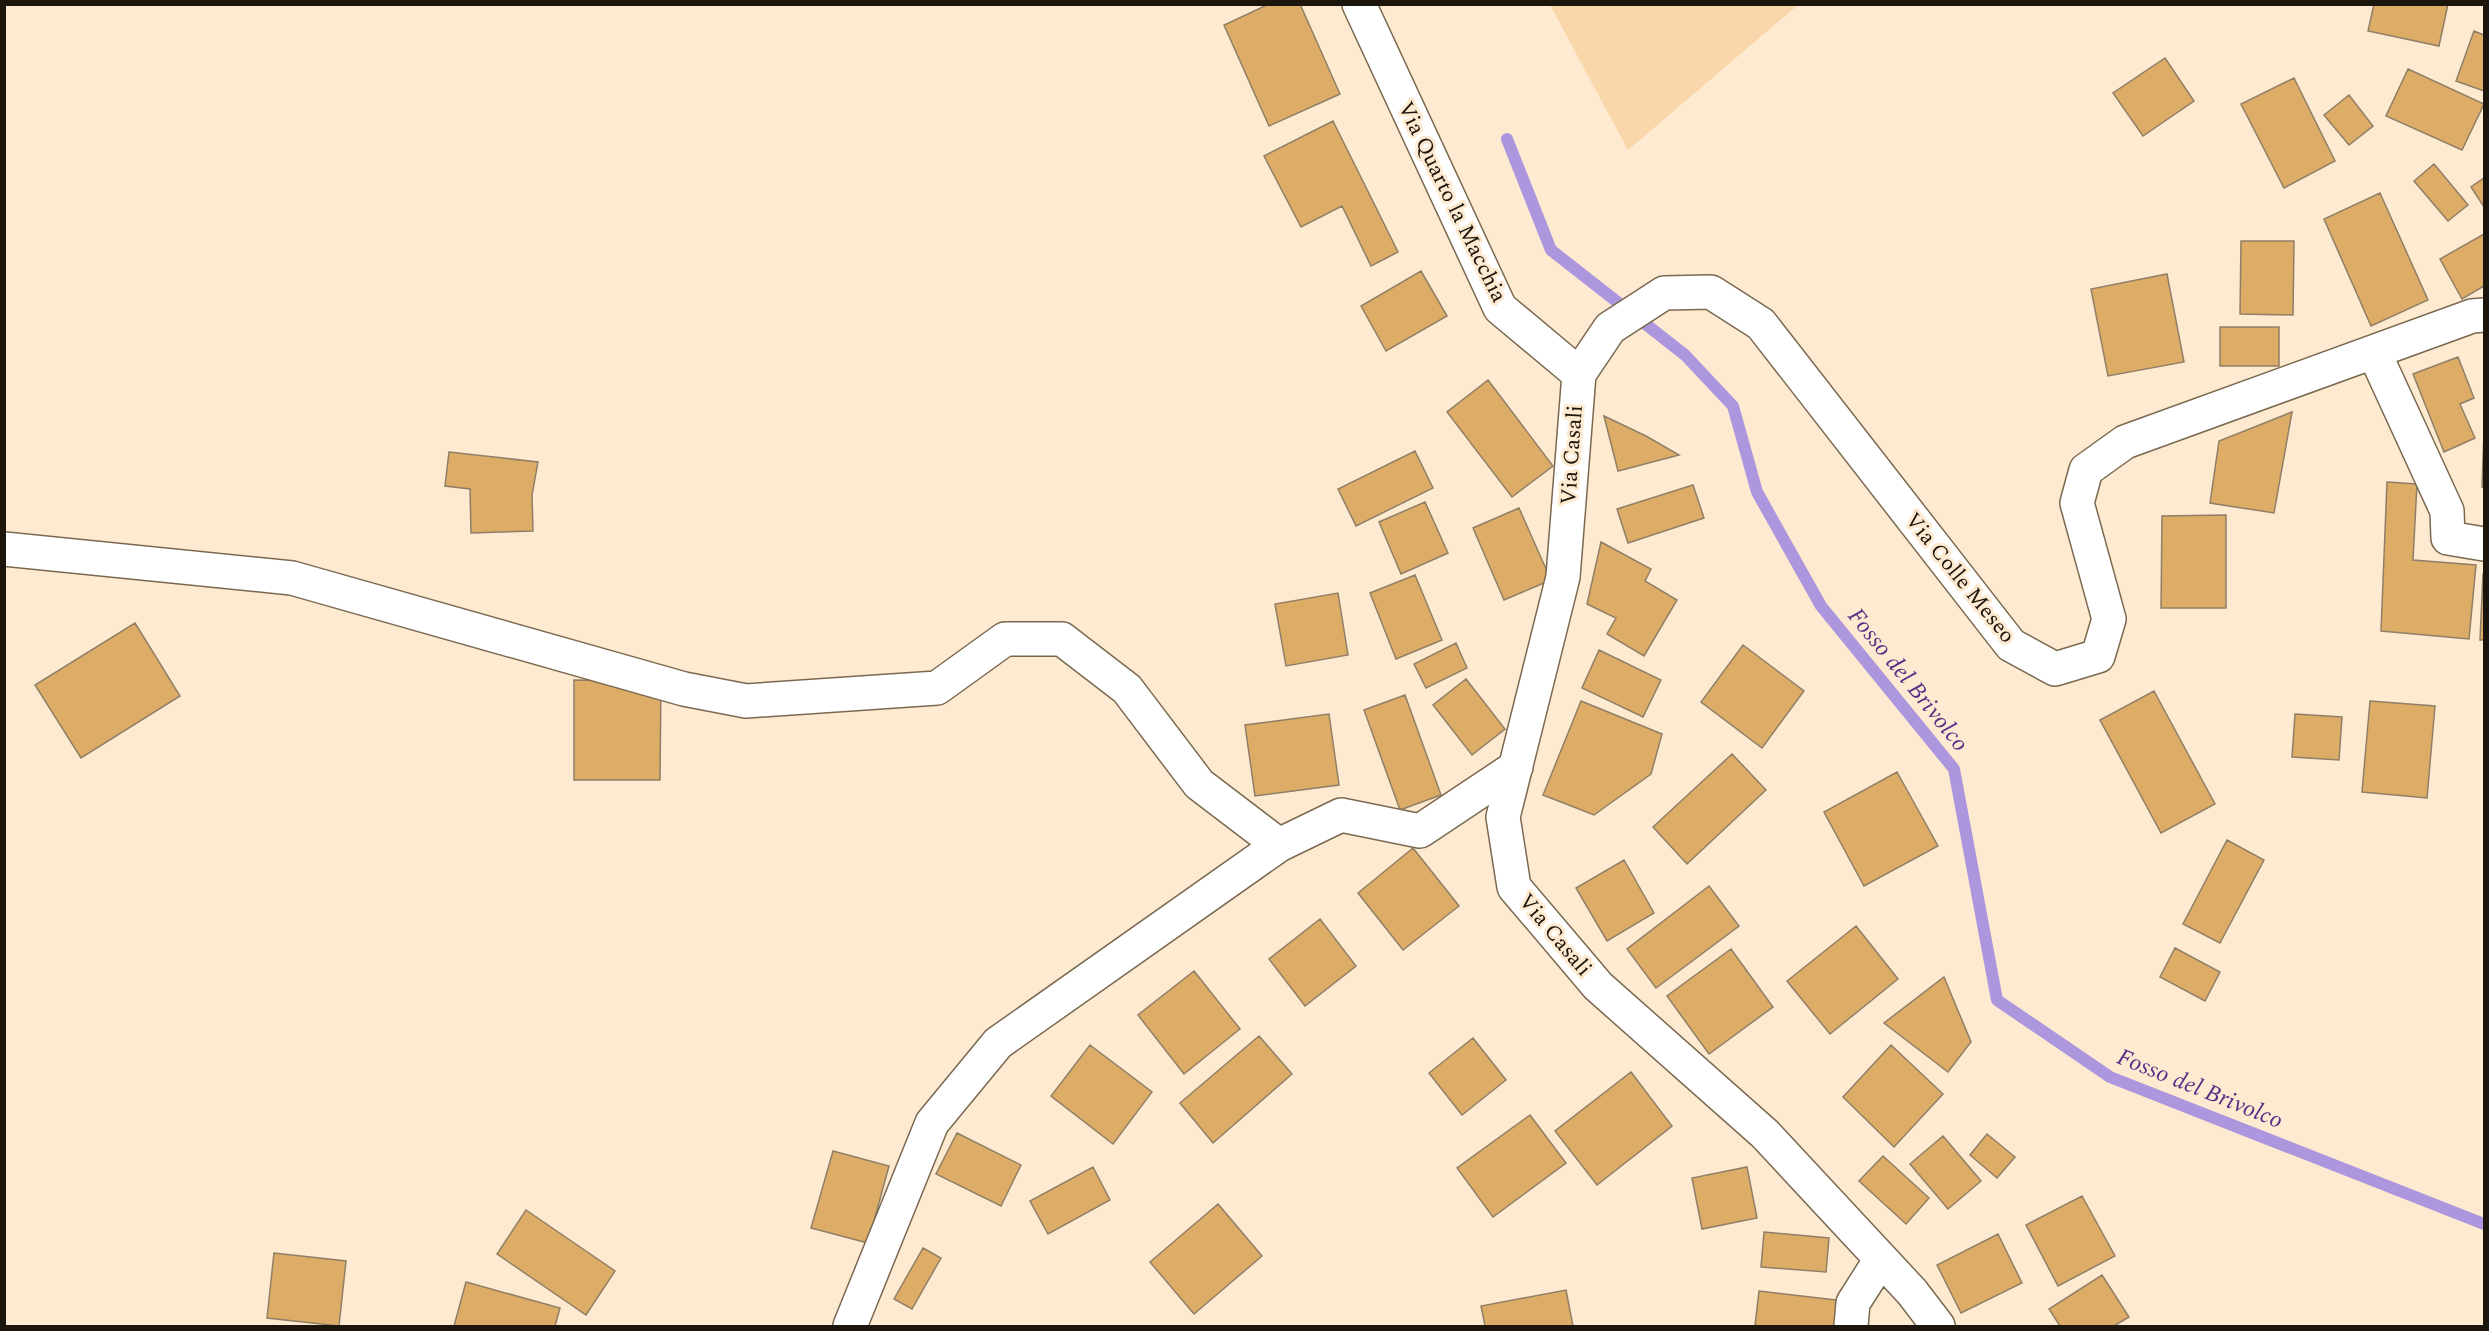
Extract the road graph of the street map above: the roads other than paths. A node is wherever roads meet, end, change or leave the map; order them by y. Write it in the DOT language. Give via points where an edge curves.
graph roads {
  1 [pos="1359,4"];
  2 [pos="2484,315"];
  3 [pos="2374,352"];
  4 [pos="1579,374"];
  5 [pos="2484,544"];
  6 [pos="4,549"];
  7 [pos="1516,767"];
  8 [pos="1279,845"];
  9 [pos="1881,1259"];
  10 [pos="850,1326"];
  11 [pos="1851,1326"];
  12 [pos="1938,1326"];
  1 -- 4 [label="street, Via Quarto la Macchia" via="1500,308"];
  2 -- 3 [label="street, Via Colle Meseo"];
  3 -- 4 [label="street, Via Colle Meseo" via="2124,442 2086,470 2077,503 2109,619 2098,656 2055,669 2011,645 1761,324 1711,292 1664,293 1610,328"];
  3 -- 5 [label="street" via="2447,510 2448,538"];
  4 -- 7 [label="street, Via Casali" via="1563,577"];
  6 -- 8 [label="street" via="292,578 684,689 746,701 937,688 1005,639 1062,639 1127,689 1199,784"];
  7 -- 8 [label="street" via="1420,831 1341,815"];
  7 -- 9 [label="street, Via Casali" via="1503,816 1514,887 1598,986 1765,1134"];
  8 -- 10 [label="street" via="998,1043 932,1123"];
  9 -- 11 [label="street" via="1853,1303"];
  9 -- 12 [label="street, Via Casali"];
}
